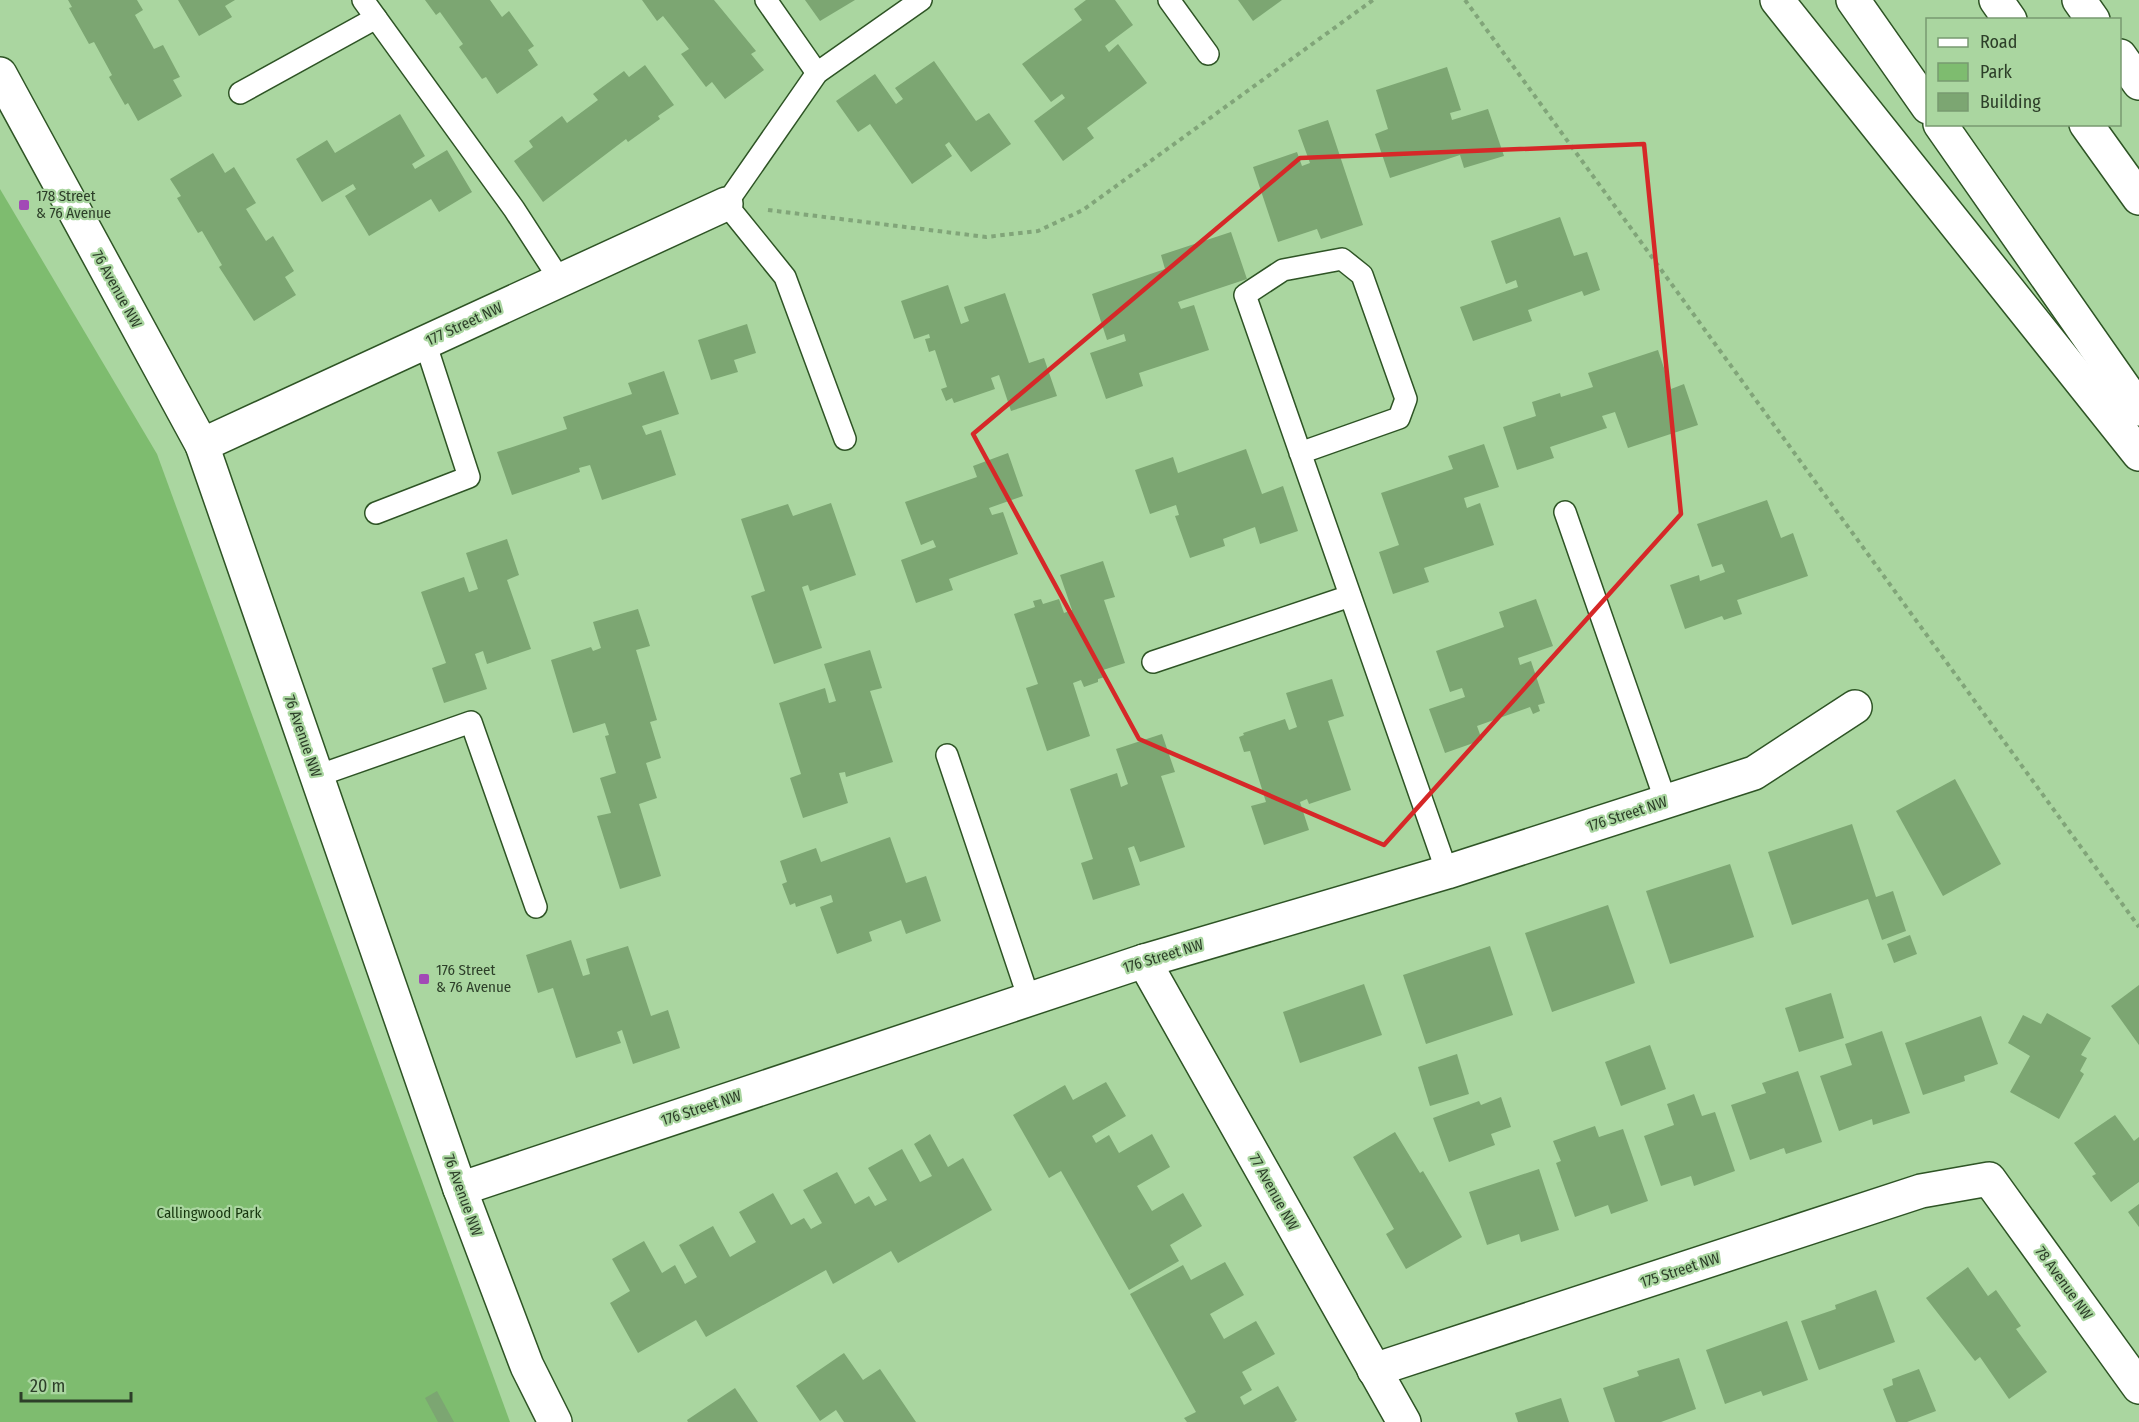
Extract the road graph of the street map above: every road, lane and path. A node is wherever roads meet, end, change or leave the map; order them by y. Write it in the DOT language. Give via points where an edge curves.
graph roads {
  1 [pos="363,0"];
  2 [pos="765,0"];
  3 [pos="921,0"];
  4 [pos="1169,0"];
  5 [pos="1373,0"];
  6 [pos="1465,0"];
  7 [pos="1777,0"];
  8 [pos="1853,0"];
  9 [pos="1996,0"];
  10 [pos="2079,0"];
  11 [pos="376,18"];
  12 [pos="2009,18"];
  13 [pos="2092,18"];
  14 [pos="1208,54"];
  15 [pos="2121,57"];
  16 [pos="817,73"];
  17 [pos="0,74"];
  18 [pos="2139,83"];
  19 [pos="240,93"];
  20 [pos="1926,104"];
  21 [pos="1941,126"];
  22 [pos="2087,126"];
  23 [pos="2139,198"];
  24 [pos="726,204"];
  25 [pos="560,280"];
  26 [pos="425,342"];
  27 [pos="2139,409"];
  28 [pos="845,438"];
  29 [pos="202,445"];
  30 [pos="1300,453"];
  31 [pos="2139,454"];
  32 [pos="1565,512"];
  33 [pos="376,513"];
  34 [pos="1350,596"];
  35 [pos="1154,662"];
  36 [pos="1855,707"];
  37 [pos="947,755"];
  38 [pos="317,777"];
  39 [pos="1666,802"];
  40 [pos="1447,872"];
  41 [pos="536,907"];
  42 [pos="2139,927"];
  43 [pos="1144,961"];
  44 [pos="1029,999"];
  45 [pos="1989,1179"];
  46 [pos="460,1189"];
  47 [pos="1374,1370"];
  48 [pos="2139,1388"];
  49 [pos="555,1422"];
  50 [pos="1404,1422"];
  1 -- 11 [label="lane"];
  2 -- 16 [label="lane"];
  3 -- 16 [label="lane"];
  4 -- 14 [label="lane"];
  5 -- 24 [label="path" via="1083,210 1038,231 986,237"];
  6 -- 42 [label="path"];
  7 -- 31 [label="main road"];
  8 -- 20 [label="main road"];
  9 -- 12 [label="main road"];
  10 -- 13 [label="main road"];
  11 -- 19 [label="lane"];
  11 -- 25 [label="lane" via="514,209"];
  15 -- 18 [label="main road"];
  16 -- 24 [label="lane"];
  17 -- 29 [label="main road, 76 Avenue NW"];
  21 -- 27 [label="main road"];
  22 -- 23 [label="main road"];
  24 -- 25 [label="main road, 177 Street NW"];
  24 -- 28 [label="lane" via="785,277"];
  25 -- 26 [label="main road, 177 Street NW"];
  26 -- 29 [label="main road, 177 Street NW"];
  26 -- 33 [label="lane" via="469,477"];
  29 -- 38 [label="main road, 76 Avenue NW"];
  30 -- 30 [label="lane" via="1399,418 1406,399 1362,275 1342,259 1283,270 1245,295"];
  30 -- 34 [label="lane"];
  32 -- 39 [label="lane"];
  34 -- 35 [label="lane"];
  34 -- 40 [label="lane"];
  36 -- 39 [label="main road, 176 Street NW" via="1754,773"];
  37 -- 44 [label="lane"];
  38 -- 41 [label="lane" via="471,722"];
  38 -- 46 [label="main road, 76 Avenue NW"];
  39 -- 40 [label="main road, 176 Street NW"];
  40 -- 43 [label="main road, 176 Street NW"];
  43 -- 44 [label="main road, 176 Street NW"];
  43 -- 47 [label="main road, 77 Avenue NW"];
  44 -- 46 [label="main road, 176 Street NW"];
  45 -- 47 [label="main road, 175 Street NW" via="1922,1191"];
  45 -- 48 [label="main road, 78 Avenue NW"];
  46 -- 49 [label="main road, 76 Avenue NW" via="527,1366"];
  47 -- 50 [label="main road, 77 Avenue NW"];
}
